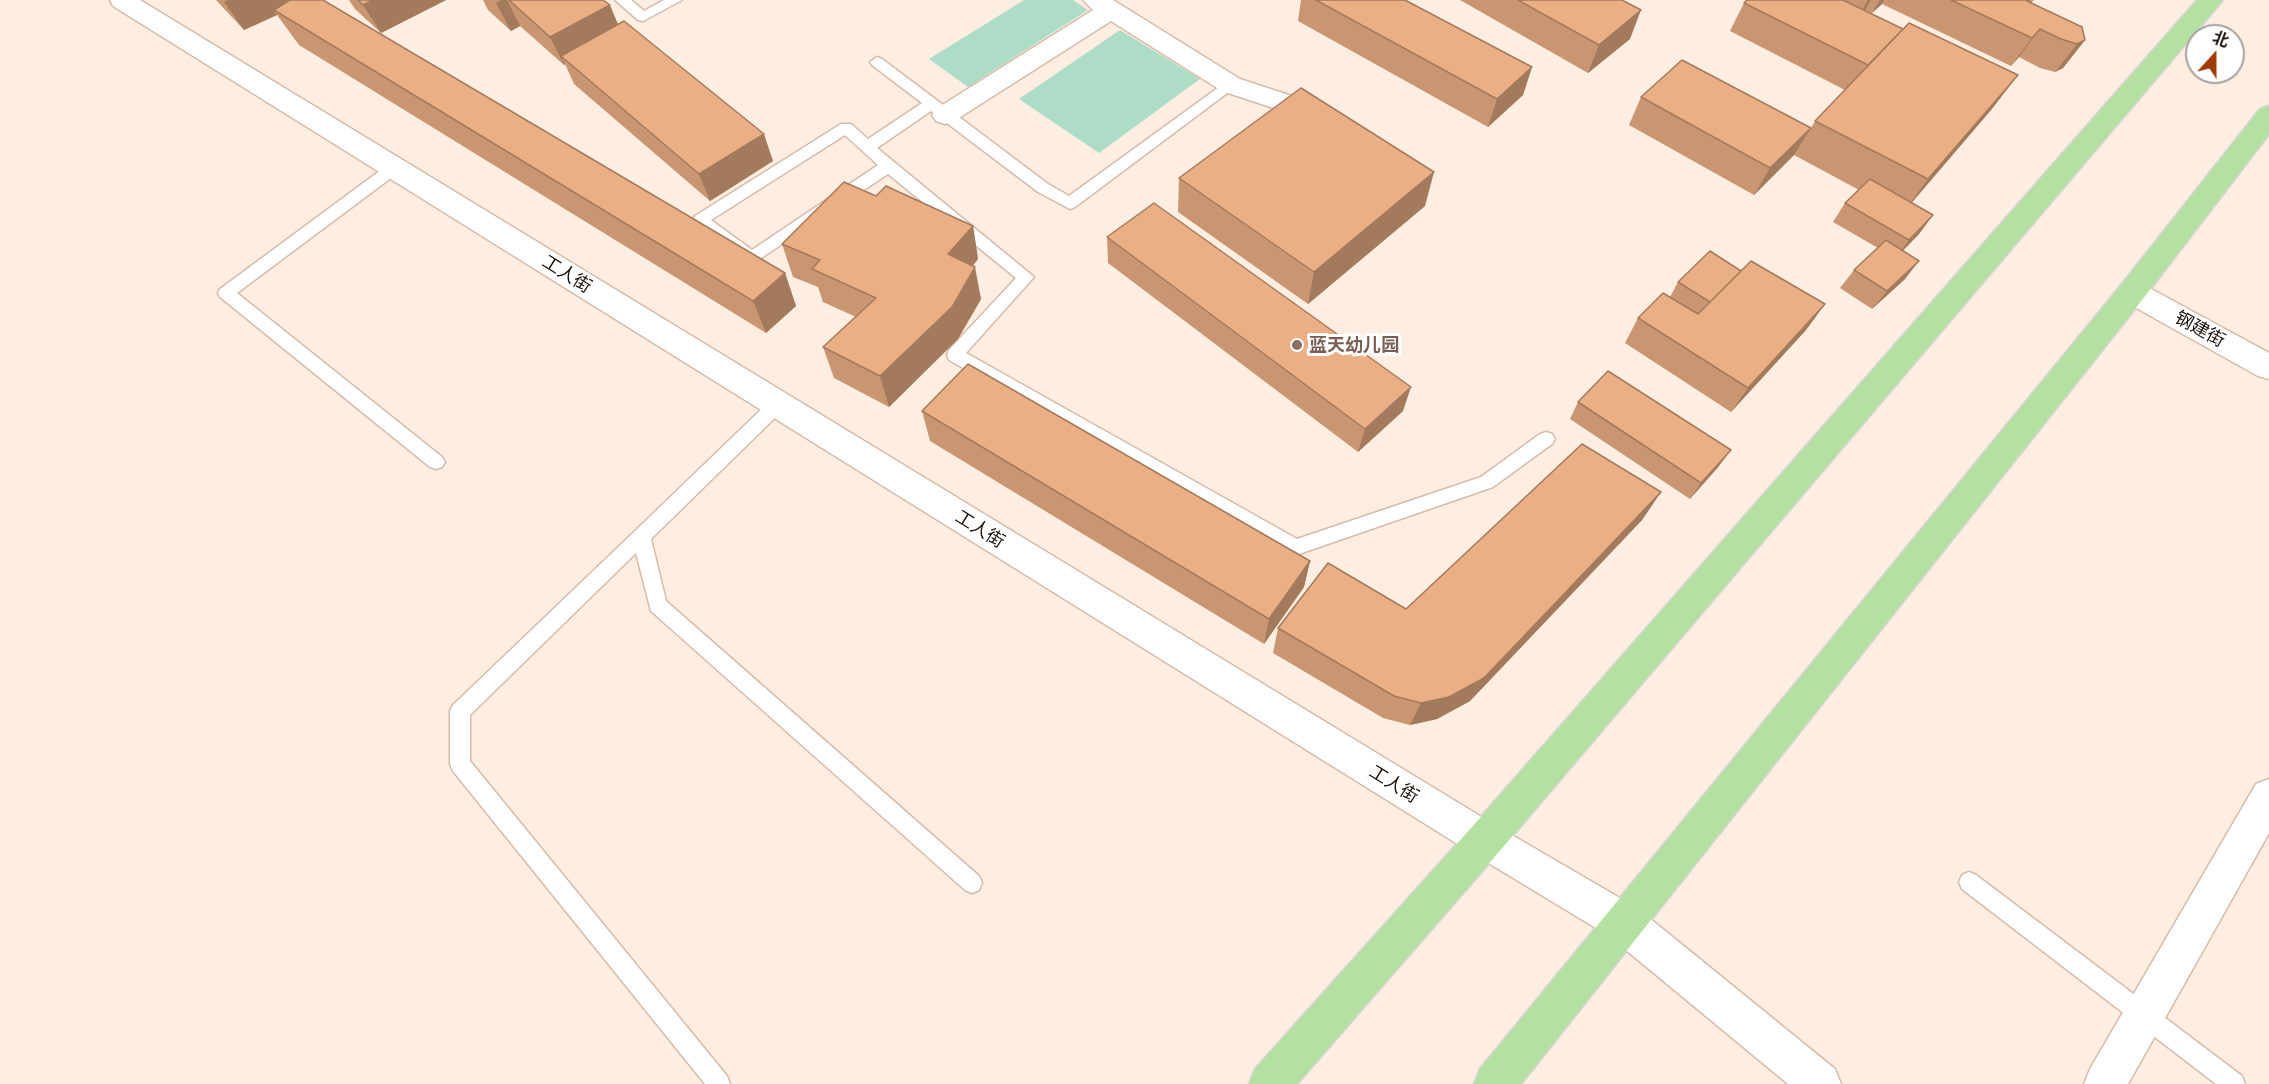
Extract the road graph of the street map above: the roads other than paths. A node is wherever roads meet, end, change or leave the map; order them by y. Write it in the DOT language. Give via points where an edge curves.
graph roads {
  1 [pos="122,0"];
  2 [pos="622,0"];
  3 [pos="675,0"];
  4 [pos="2211,0"];
  5 [pos="1103,5"];
  6 [pos="878,62"];
  7 [pos="1231,85"];
  8 [pos="938,110"];
  9 [pos="2269,115"];
  10 [pos="1340,132"];
  11 [pos="867,147"];
  12 [pos="888,166"];
  13 [pos="394,168"];
  14 [pos="2132,292"];
  15 [pos="2269,367"];
  16 [pos="778,404"];
  17 [pos="1546,439"];
  18 [pos="436,462"];
  19 [pos="641,536"];
  20 [pos="2264,817"];
  21 [pos="1485,840"];
  22 [pos="1969,882"];
  23 [pos="972,884"];
  24 [pos="1623,922"];
  25 [pos="2144,1015"];
  26 [pos="719,1084"];
  27 [pos="1270,1084"];
  28 [pos="1495,1084"];
  29 [pos="1820,1084"];
  30 [pos="2105,1084"];
  31 [pos="2234,1084"];
  1 -- 13 [label="street, 工人街"];
  2 -- 3 [label="lane" via="643,17"];
  4 -- 21 [label="main road"];
  5 -- 7 [label="street"];
  5 -- 8 [label="street"];
  6 -- 8 [label="lane"];
  7 -- 8 [label="lane" via="1070,203 1043,188"];
  7 -- 10 [label="street" via="1301,108"];
  8 -- 11 [label="lane"];
  9 -- 14 [label="main road"];
  11 -- 12 [label="lane"];
  11 -- 12 [label="lane" via="846,128 700,220 752,258"];
  12 -- 17 [label="lane" via="1026,278 955,355 1296,547 1487,482"];
  13 -- 16 [label="street, 工人街"];
  13 -- 18 [label="lane" via="226,293"];
  14 -- 15 [label="street, 钢建街"];
  14 -- 24 [label="main road"];
  16 -- 19 [label="lane"];
  16 -- 21 [label="street, 工人街"];
  19 -- 23 [label="lane" via="658,605"];
  19 -- 26 [label="lane" via="460,711 460,764"];
  20 -- 25 [label="street"];
  21 -- 24 [label="street, 工人街"];
  21 -- 27 [label="main road"];
  22 -- 25 [label="lane"];
  24 -- 28 [label="main road"];
  24 -- 29 [label="street, 工人街"];
  25 -- 30 [label="street"];
  25 -- 31 [label="lane"];
}
